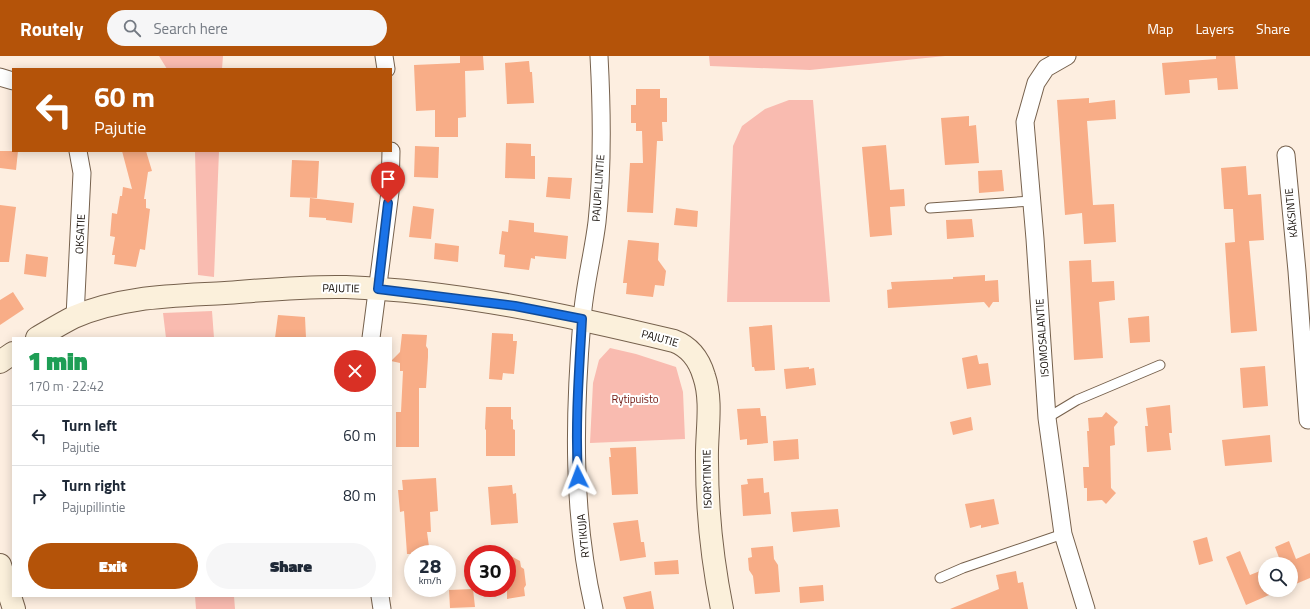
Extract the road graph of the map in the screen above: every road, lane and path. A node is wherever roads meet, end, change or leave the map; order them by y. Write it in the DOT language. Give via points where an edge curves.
graph roads {
  1 [pos="384,56"];
  2 [pos="599,56"];
  3 [pos="1067,56"];
  4 [pos="386,68"];
  5 [pos="0,77"];
  6 [pos="12,81"];
  7 [pos="78,152"];
  8 [pos="391,152"];
  9 [pos="1286,155"];
  10 [pos="1032,201"];
  11 [pos="930,208"];
  12 [pos="1304,270"];
  13 [pos="378,289"];
  14 [pos="75,317"];
  15 [pos="582,319"];
  16 [pos="39,337"];
  17 [pos="371,337"];
  18 [pos="692,352"];
  19 [pos="12,354"];
  20 [pos="0,362"];
  21 [pos="1160,365"];
  22 [pos="1047,418"];
  23 [pos="1308,420"];
  24 [pos="1062,534"];
  25 [pos="0,565"];
  26 [pos="940,578"];
  27 [pos="380,597"];
  28 [pos="9,609"];
  29 [pos="14,609"];
  30 [pos="382,609"];
  31 [pos="594,609"];
  32 [pos="722,609"];
  33 [pos="1086,609"];
  1 -- 4 [label="street"];
  2 -- 15 [label="street, PAJUPILLINTIE" via="601,113 597,222"];
  3 -- 10 [label="street, ISOMOSALANTIE" via="1046,68 1036,83 1025,122"];
  5 -- 6 [label="street"];
  7 -- 14 [label="street, OKSATIE" via="82,173"];
  8 -- 13 [label="street" via="390,192"];
  9 -- 12 [label="street, KÅKSINTIE"];
  10 -- 11 [label="lane"];
  10 -- 22 [label="street, ISOMOSALANTIE"];
  12 -- 23 [label="street, KÅKSINTIE"];
  13 -- 14 [label="street, PAJUTIE" via="275,288 173,295 138,299"];
  13 -- 15 [label="street, PAJUTIE" via="515,306"];
  13 -- 17 [label="street"];
  14 -- 16 [label="street, PAJUTIE"];
  15 -- 18 [label="street, PAJUTIE" via="674,340"];
  15 -- 31 [label="street, RYTIKUJA" via="576,441 582,537"];
  18 -- 32 [label="street, ISORYTINTIE" via="705,377 708,393 706,459 709,529"];
  19 -- 20 [label="street"];
  21 -- 22 [label="lane" via="1077,400"];
  22 -- 24 [label="street, ISOMOSALANTIE"];
  24 -- 26 [label="lane"];
  24 -- 33 [label="street, ISOMOSALANTIE"];
  25 -- 29 [label="street"];
  27 -- 30 [label="street"];
  28 -- 29 [label="street"];
}
